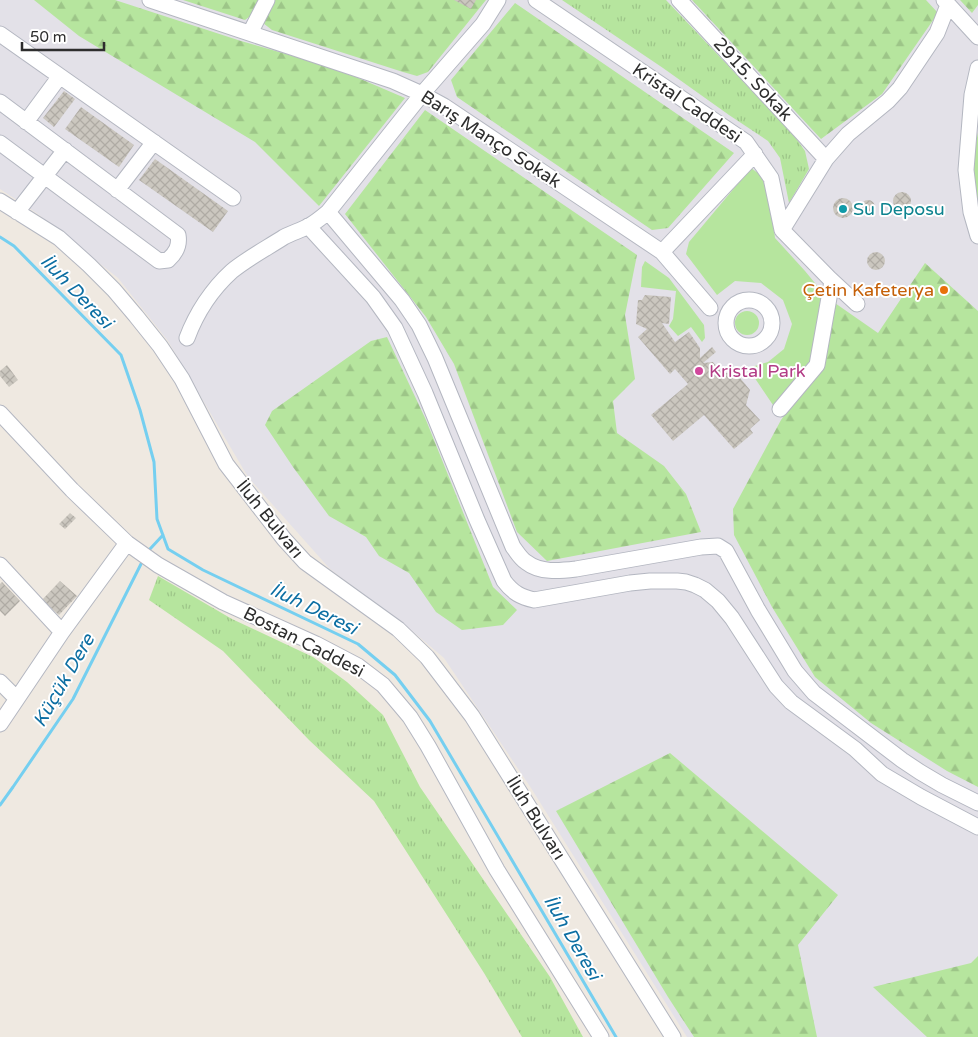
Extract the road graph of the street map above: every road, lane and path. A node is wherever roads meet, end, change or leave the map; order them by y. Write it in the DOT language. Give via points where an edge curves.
graph roads {
  1 [pos="150,0"];
  2 [pos="267,0"];
  3 [pos="498,0"];
  4 [pos="536,0"];
  5 [pos="680,0"];
  6 [pos="946,3"];
  7 [pos="976,30"];
  8 [pos="250,33"];
  9 [pos="0,34"];
  10 [pos="978,68"];
  11 [pos="60,76"];
  12 [pos="422,94"];
  13 [pos="0,102"];
  14 [pos="26,122"];
  15 [pos="154,142"];
  16 [pos="0,143"];
  17 [pos="65,150"];
  18 [pos="755,154"];
  19 [pos="826,159"];
  20 [pos="45,176"];
  21 [pos="117,190"];
  22 [pos="233,198"];
  23 [pos="0,201"];
  24 [pos="333,207"];
  25 [pos="17,212"];
  26 [pos="308,226"];
  27 [pos="782,230"];
  28 [pos="978,236"];
  29 [pos="662,252"];
  30 [pos="832,281"];
  31 [pos="857,304"];
  32 [pos="735,306"];
  33 [pos="710,308"];
  34 [pos="729,333"];
  35 [pos="186,338"];
  36 [pos="780,409"];
  37 [pos="1,416"];
  38 [pos="126,543"];
  39 [pos="0,565"];
  40 [pos="62,632"];
  41 [pos="0,682"];
  42 [pos="17,699"];
  43 [pos="0,724"];
  44 [pos="978,804"];
  45 [pos="978,827"];
  46 [pos="601,1037"];
  47 [pos="673,1037"];
  1 -- 8 [label="street, Barış Manço Sokak"];
  2 -- 8 [label="street"];
  3 -- 12 [label="street" via="483,24"];
  4 -- 18 [label="street, Kristal Caddesi" via="746,142"];
  5 -- 19 [label="street, 2915. Sokak"];
  6 -- 7 [label="street"];
  6 -- 19 [label="street" via="937,33 900,88 848,134"];
  8 -- 12 [label="street, Barış Manço Sokak" via="393,81"];
  9 -- 11 [label="street"];
  10 -- 28 [label="street" via="972,95 966,170 971,212"];
  11 -- 14 [label="street"];
  11 -- 15 [label="street"];
  12 -- 24 [label="street"];
  12 -- 29 [label="street, Barış Manço Sokak"];
  13 -- 14 [label="street"];
  14 -- 17 [label="street"];
  15 -- 21 [label="street"];
  15 -- 22 [label="street"];
  16 -- 20 [label="street"];
  17 -- 20 [label="street"];
  17 -- 21 [label="street"];
  18 -- 27 [label="street, Kristal Caddesi" via="771,178"];
  18 -- 29 [label="street"];
  19 -- 27 [label="street"];
  20 -- 21 [label="street" via="159,262 168,260 177,249 178,235"];
  20 -- 25 [label="street"];
  23 -- 25 [label="street, İluh Bulvarı"];
  24 -- 26 [label="street"];
  24 -- 44 [label="street" via="419,325 513,547 526,562 542,570 557,571 718,546 726,551 795,671 814,693 920,772"];
  25 -- 47 [label="street, İluh Bulvarı" via="58,238 89,265 136,316 182,379 226,464 284,540 306,562 398,629 427,657 472,716"];
  26 -- 35 [label="street" via="261,251 232,272 206,302"];
  26 -- 45 [label="street" via="373,297 395,328 504,582 515,593 534,600 650,581 686,582 705,590 732,618 776,686 791,702 882,774"];
  27 -- 30 [label="street"];
  29 -- 33 [label="street, Barış Manço Sokak"];
  30 -- 31 [label="street"];
  30 -- 36 [label="street" via="817,365"];
  32 -- 33 [label="street"];
  32 -- 34 [label="street" via="727,318"];
  32 -- 34 [label="street" via="748,301 761,304 770,315 772,329 763,342 748,346 734,340"];
  33 -- 34 [label="street, Barış Manço Sokak"];
  37 -- 38 [label="street, Bostan Caddesi"];
  38 -- 40 [label="street"];
  38 -- 46 [label="street, Bostan Caddesi" via="223,602 325,648 383,684 428,746 498,870"];
  39 -- 40 [label="street"];
  40 -- 42 [label="street"];
  41 -- 42 [label="street"];
  42 -- 43 [label="street"];
}
